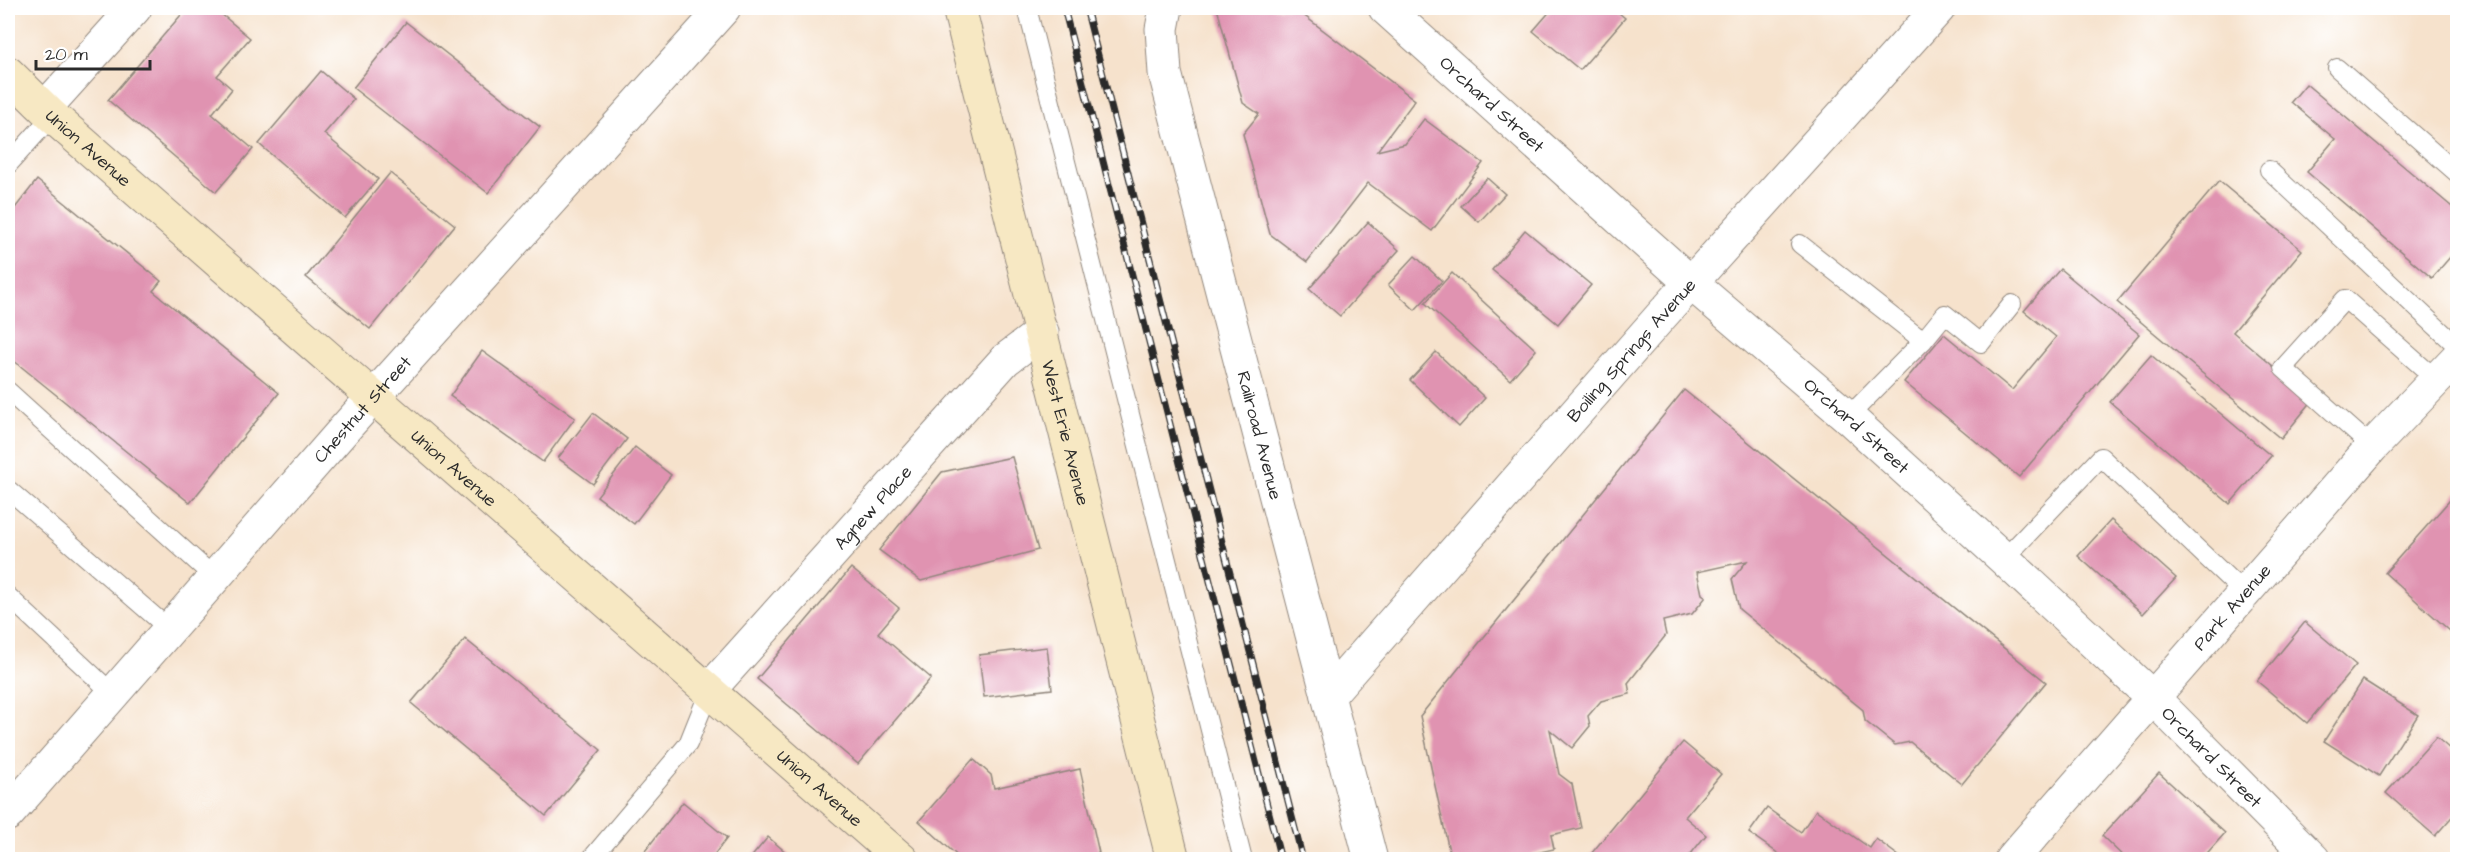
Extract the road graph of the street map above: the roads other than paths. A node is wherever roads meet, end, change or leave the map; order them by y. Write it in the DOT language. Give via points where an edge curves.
graph roads {
  1 [pos="135,8"];
  2 [pos="724,8"];
  3 [pos="959,8"];
  4 [pos="1028,8"];
  5 [pos="1166,8"];
  6 [pos="1385,8"];
  7 [pos="1939,8"];
  8 [pos="2337,68"];
  9 [pos="8,73"];
  10 [pos="49,112"];
  11 [pos="8,165"];
  12 [pos="2269,170"];
  13 [pos="2457,174"];
  14 [pos="1800,244"];
  15 [pos="1691,283"];
  16 [pos="2012,304"];
  17 [pos="1042,332"];
  18 [pos="1923,341"];
  19 [pos="2457,346"];
  20 [pos="2447,369"];
  21 [pos="8,391"];
  22 [pos="374,397"];
  23 [pos="1848,417"];
  24 [pos="2372,447"];
  25 [pos="8,494"];
  26 [pos="2004,558"];
  27 [pos="215,578"];
  28 [pos="2245,594"];
  29 [pos="8,596"];
  30 [pos="169,629"];
  31 [pos="710,689"];
  32 [pos="113,694"];
  33 [pos="1328,696"];
  34 [pos="2152,697"];
  35 [pos="8,814"];
  36 [pos="590,860"];
  37 [pos="902,860"];
  38 [pos="1173,860"];
  39 [pos="1243,860"];
  40 [pos="1371,860"];
  41 [pos="2011,860"];
  42 [pos="2313,860"];
  1 -- 10 [label="street"];
  2 -- 22 [label="street, Chestnut Street"];
  3 -- 17 [label="main road, West Erie Avenue"];
  4 -- 39 [label="lane"];
  5 -- 33 [label="street, Railroad Avenue" via="1162,29 1165,72"];
  6 -- 15 [label="street, Orchard Street"];
  7 -- 15 [label="street, Boiling Springs Avenue"];
  8 -- 13 [label="lane"];
  9 -- 10 [label="main road, Union Avenue"];
  10 -- 11 [label="lane"];
  10 -- 22 [label="main road, Union Avenue"];
  12 -- 19 [label="lane"];
  14 -- 18 [label="lane"];
  15 -- 23 [label="street, Orchard Street"];
  15 -- 33 [label="street, Boiling Springs Avenue"];
  16 -- 18 [label="lane" via="1981,343 1945,314"];
  17 -- 31 [label="street, Agnew Place" via="1005,360"];
  17 -- 38 [label="main road, West Erie Avenue"];
  18 -- 23 [label="lane"];
  20 -- 24 [label="street, Park Avenue"];
  20 -- 24 [label="lane" via="2345,299 2283,368"];
  21 -- 27 [label="lane"];
  22 -- 27 [label="street, Chestnut Street"];
  22 -- 31 [label="main road, Union Avenue"];
  23 -- 26 [label="street, Orchard Street"];
  24 -- 28 [label="street, Park Avenue"];
  25 -- 30 [label="lane" via="10,491"];
  26 -- 28 [label="lane" via="2101,457"];
  26 -- 34 [label="street, Orchard Street"];
  27 -- 30 [label="street, Chestnut Street"];
  28 -- 34 [label="street, Park Avenue"];
  29 -- 32 [label="lane"];
  30 -- 32 [label="street, Chestnut Street"];
  31 -- 36 [label="lane" via="688,744"];
  31 -- 37 [label="main road, Union Avenue"];
  32 -- 35 [label="street, Chestnut Street"];
  33 -- 40 [label="street, Railroad Avenue"];
  34 -- 41 [label="street, Park Avenue"];
  34 -- 42 [label="street, Orchard Street"];
}
